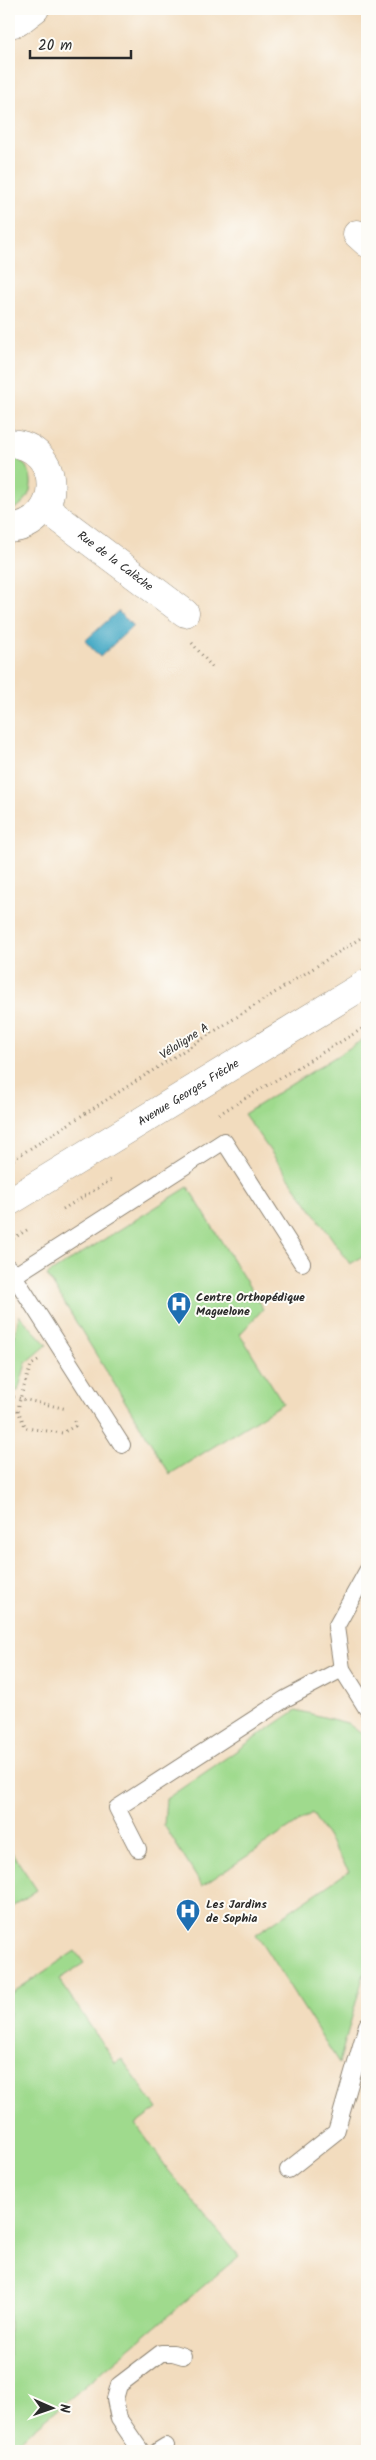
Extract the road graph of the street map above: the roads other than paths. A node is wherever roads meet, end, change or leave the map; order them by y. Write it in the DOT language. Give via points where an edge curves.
graph roads {
  1 [pos="35,9"];
  2 [pos="9,24"];
  3 [pos="9,443"];
  4 [pos="45,508"];
  5 [pos="9,529"];
  6 [pos="185,613"];
  7 [pos="367,983"];
  8 [pos="9,1202"];
  9 [pos="302,1263"];
  10 [pos="11,1274"];
  11 [pos="122,1445"];
  12 [pos="367,1571"];
  13 [pos="342,1669"];
  14 [pos="367,1709"];
  15 [pos="138,1848"];
  16 [pos="367,2025"];
  17 [pos="288,2170"];
  18 [pos="183,2356"];
  19 [pos="141,2451"];
  1 -- 2 [label="main road" via="18,22"];
  3 -- 4 [label="main road" via="25,446 38,454 46,466 51,480"];
  4 -- 5 [label="main road" via="24,526"];
  4 -- 6 [label="main road, Rue de la Calèche"];
  7 -- 8 [label="main road, Avenue Georges Frêche"];
  9 -- 10 [label="lane" via="224,1141"];
  10 -- 11 [label="lane"];
  12 -- 13 [label="lane" via="336,1627"];
  13 -- 14 [label="lane"];
  13 -- 15 [label="lane" via="285,1699 117,1808"];
  16 -- 17 [label="lane" via="336,2132"];
  18 -- 19 [label="lane" via="161,2353 119,2385 115,2399 119,2419"];
}
